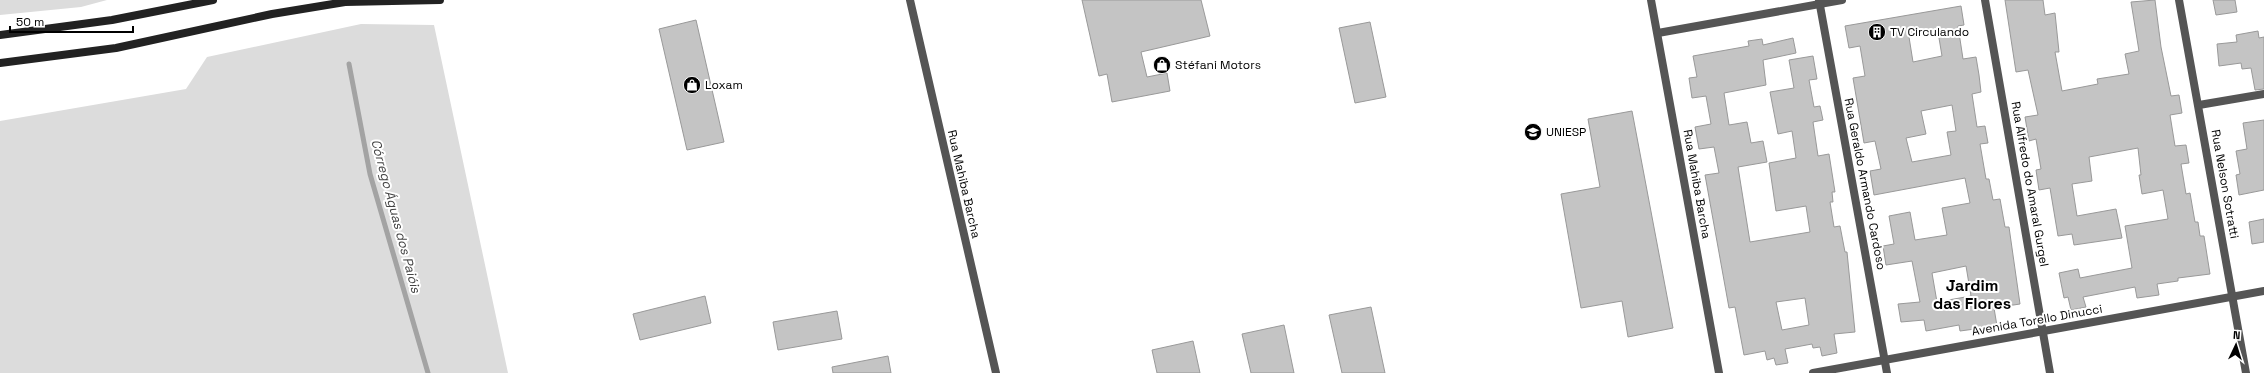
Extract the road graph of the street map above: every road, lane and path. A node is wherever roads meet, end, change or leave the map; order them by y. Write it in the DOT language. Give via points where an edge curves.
graph roads {
  1 [pos="213,0"];
  2 [pos="910,0"];
  3 [pos="1651,0"];
  4 [pos="1842,0"];
  5 [pos="1985,0"];
  6 [pos="2180,0"];
  7 [pos="434,1"];
  8 [pos="1819,2"];
  9 [pos="1658,33"];
  10 [pos="0,35"];
  11 [pos="0,63"];
  12 [pos="2264,94"];
  13 [pos="2199,105"];
  14 [pos="2264,291"];
  15 [pos="2232,296"];
  16 [pos="2043,332"];
  17 [pos="1885,360"];
  18 [pos="996,373"];
  19 [pos="1719,373"];
  20 [pos="1814,373"];
  21 [pos="1888,373"];
  22 [pos="2050,373"];
  23 [pos="2246,373"];
  1 -- 10 [label="main road" via="112,20"];
  2 -- 18 [label="street, Rua Mahiba Barcha"];
  3 -- 9 [label="street, Rua Mahiba Barcha"];
  4 -- 8 [label="street"];
  5 -- 16 [label="street, Rua Alfredo do Amaral Gurgel"];
  6 -- 13 [label="street, Rua Nelson Sotratti"];
  7 -- 11 [label="main road" via="345,2 272,14 116,48"];
  8 -- 9 [label="street"];
  8 -- 17 [label="street, Rua Geraldo Armando Cardoso"];
  9 -- 19 [label="street, Rua Mahiba Barcha"];
  12 -- 13 [label="street"];
  13 -- 15 [label="street, Rua Nelson Sotratti"];
  14 -- 15 [label="street, Avenida Torello Dinucci"];
  15 -- 16 [label="street, Avenida Torello Dinucci"];
  15 -- 23 [label="street, Rua Nelson Sotratti"];
  16 -- 17 [label="street, Avenida Torello Dinucci"];
  16 -- 22 [label="street, Rua Alfredo do Amaral Gurgel"];
  17 -- 20 [label="street, Avenida Torello Dinucci"];
  17 -- 21 [label="street, Rua Geraldo Armando Cardoso"];
}
